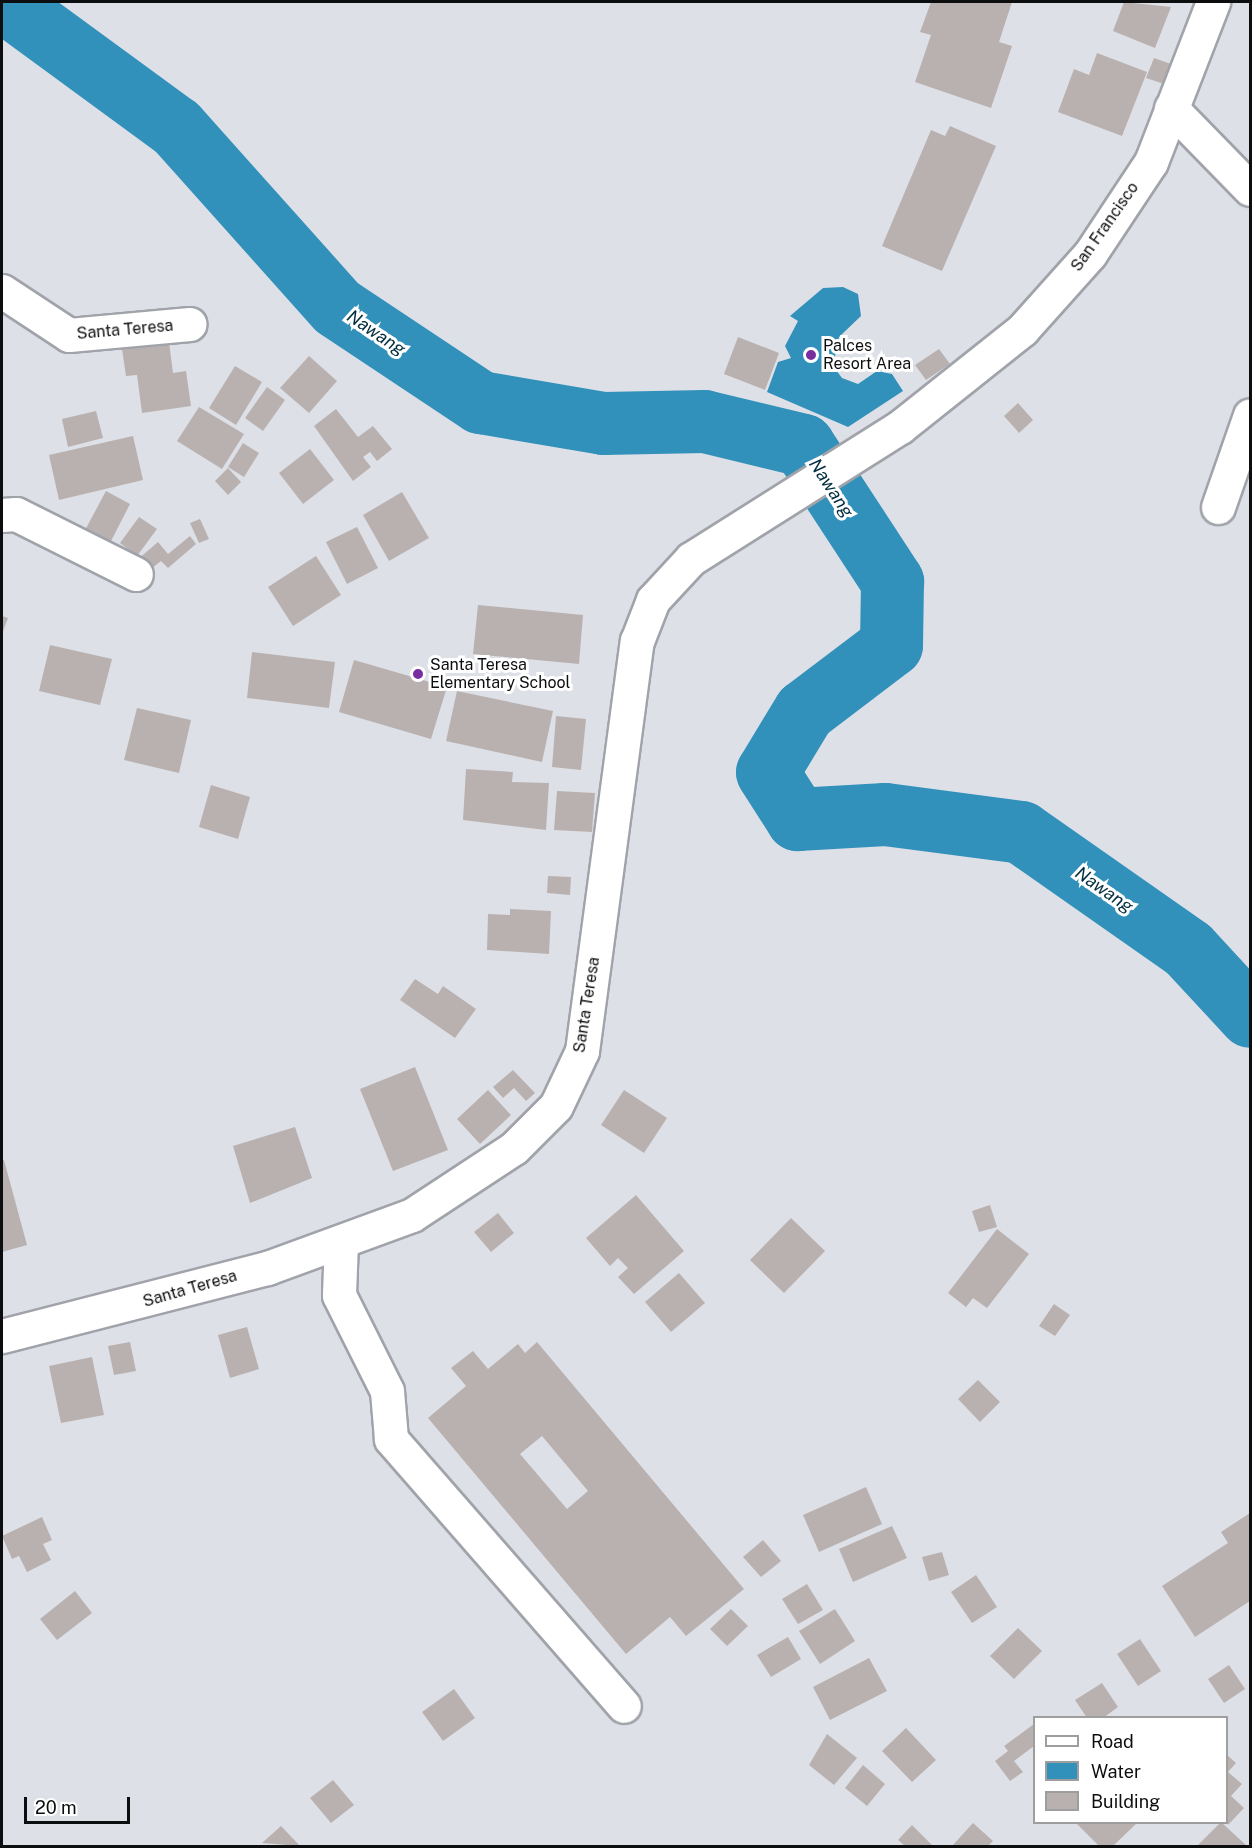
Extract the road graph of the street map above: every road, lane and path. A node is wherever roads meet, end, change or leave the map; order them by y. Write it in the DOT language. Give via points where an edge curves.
graph roads {
  1 [pos="1213,2"];
  2 [pos="1171,108"];
  3 [pos="1251,189"];
  4 [pos="2,291"];
  5 [pos="190,324"];
  6 [pos="1251,415"];
  7 [pos="1218,507"];
  8 [pos="2,514"];
  9 [pos="750,522"];
  10 [pos="136,574"];
  11 [pos="341,1242"];
  12 [pos="2,1336"];
  13 [pos="624,1706"];
  1 -- 2 [label="street, San Francisco"];
  2 -- 3 [label="street"];
  2 -- 9 [label="street, San Francisco" via="1151,162 1090,254 1022,330 900,427"];
  4 -- 5 [label="street, Santa Teresa" via="69,335"];
  6 -- 7 [label="street"];
  8 -- 10 [label="street" via="16,514"];
  9 -- 11 [label="street, Santa Teresa" via="691,559 653,600 637,641 582,1051 556,1106 514,1148 412,1215"];
  11 -- 12 [label="street, Santa Teresa" via="124,1308"];
  11 -- 13 [label="street" via="339,1295 387,1391 391,1439"];
}
